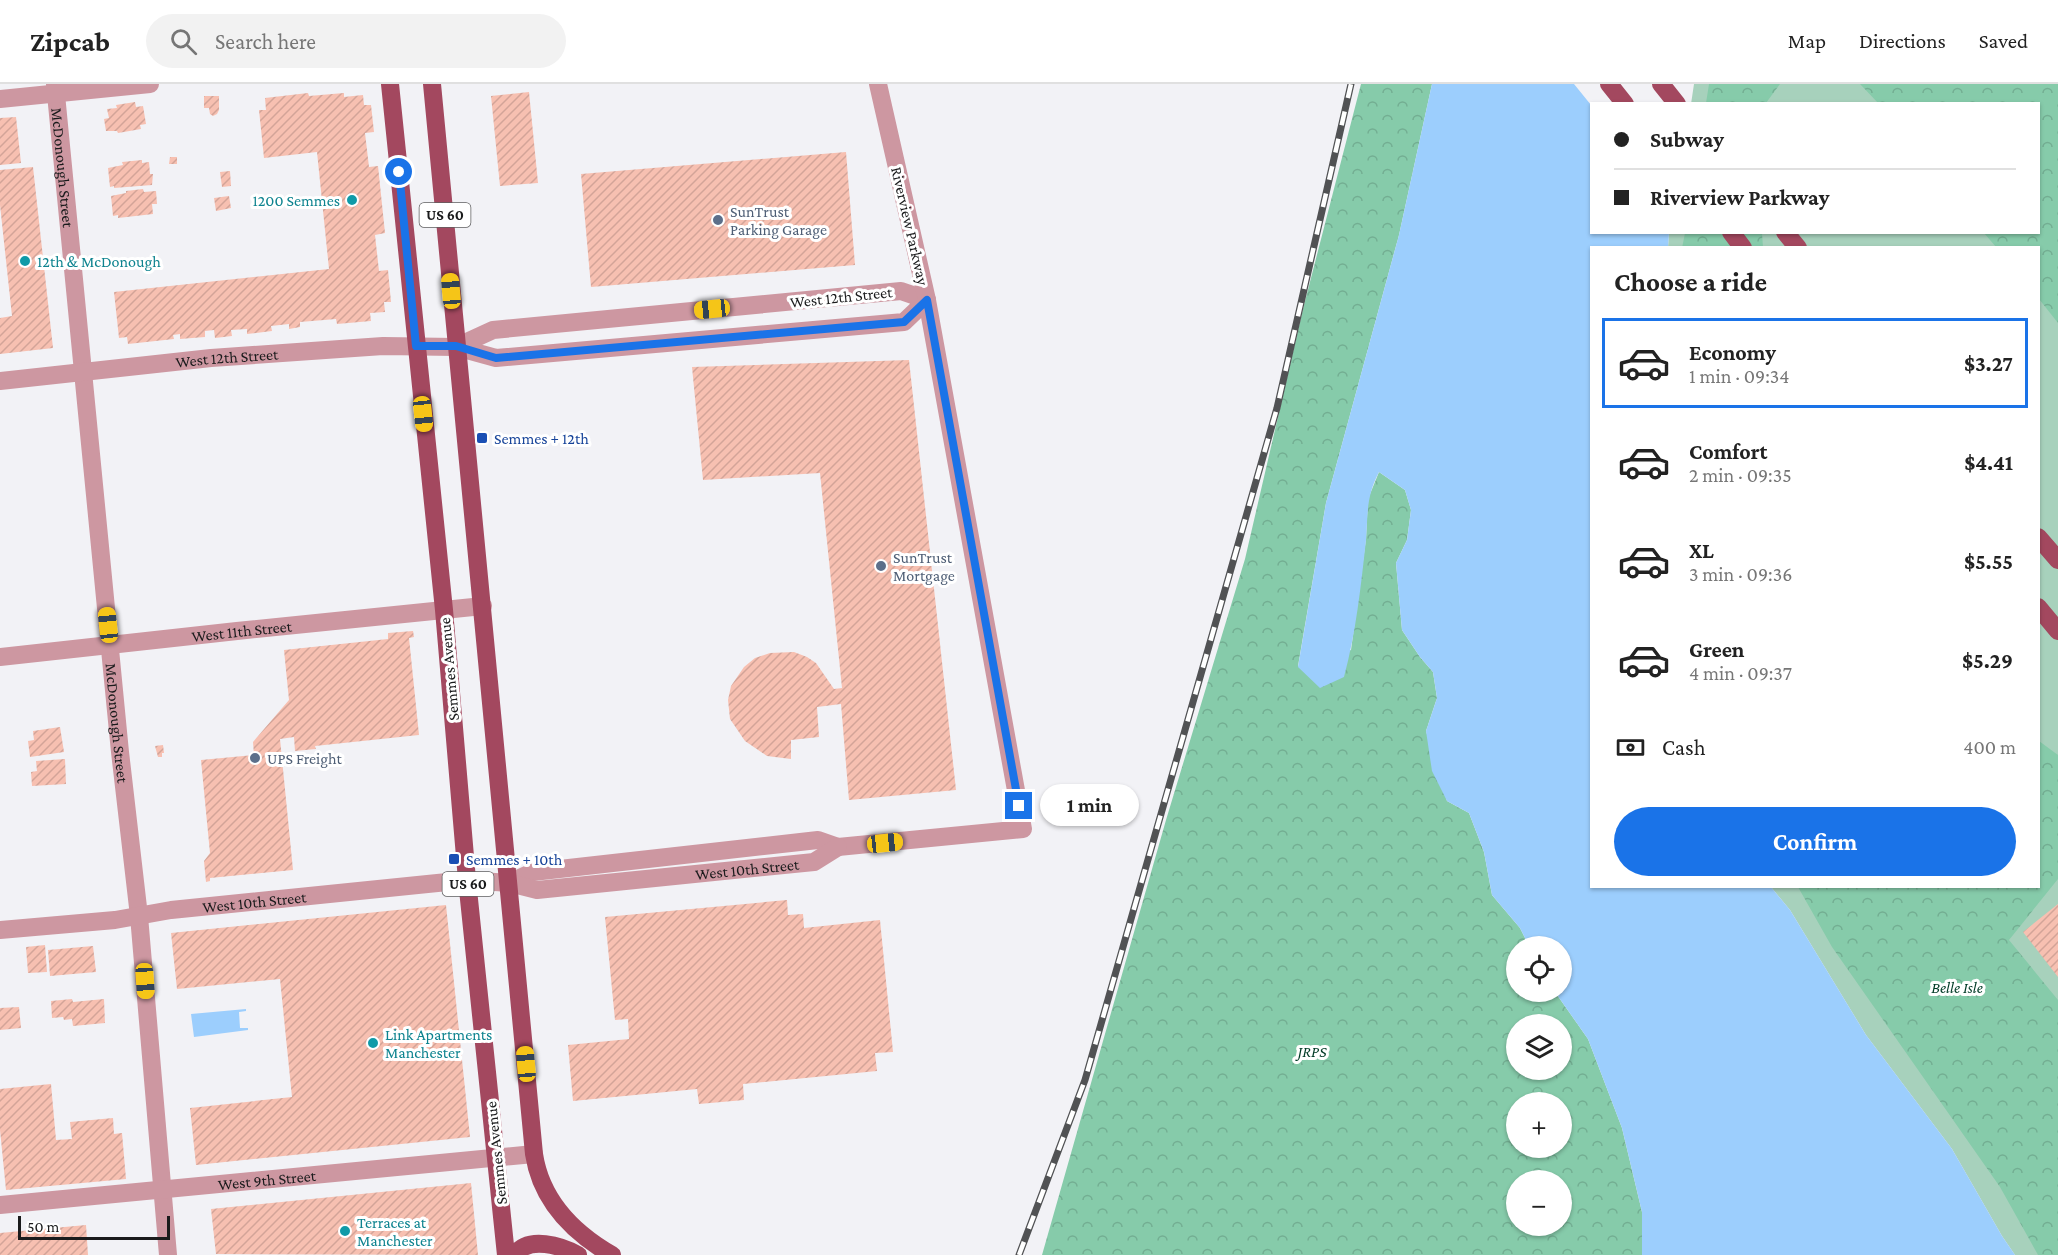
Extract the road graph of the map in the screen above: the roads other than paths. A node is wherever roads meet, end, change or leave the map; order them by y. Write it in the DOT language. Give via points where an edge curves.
graph roads {
  1 [pos="150,84"];
  2 [pos="390,84"];
  3 [pos="432,84"];
  4 [pos="878,84"];
  5 [pos="1609,84"];
  6 [pos="1661,84"];
  7 [pos="55,89"];
  8 [pos="0,99"];
  9 [pos="1623,102"];
  10 [pos="1675,102"];
  11 [pos="1787,234"];
  12 [pos="1796,246"];
  13 [pos="927,300"];
  14 [pos="416,346"];
  15 [pos="456,346"];
  16 [pos="84,372"];
  17 [pos="0,381"];
  18 [pos="2040,539"];
  19 [pos="2058,560"];
  20 [pos="483,606"];
  21 [pos="2040,609"];
  22 [pos="444,610"];
  23 [pos="2058,631"];
  24 [pos="110,646"];
  25 [pos="0,657"];
  26 [pos="1023,829"];
  27 [pos="467,880"];
  28 [pos="509,883"];
  29 [pos="139,916"];
  30 [pos="0,930"];
  31 [pos="534,1154"];
  32 [pos="496,1157"];
  33 [pos="163,1190"];
  34 [pos="0,1205"];
  35 [pos="168,1255"];
  36 [pos="506,1255"];
  37 [pos="516,1255"];
  38 [pos="578,1255"];
  39 [pos="612,1255"];
  1 -- 7 [label="street"];
  2 -- 14 [label="main road, Semmes Avenue / US 60"];
  3 -- 15 [label="main road, US 60"];
  4 -- 13 [label="street, Riverview Parkway"];
  5 -- 9 [label="main road"];
  6 -- 10 [label="main road"];
  7 -- 8 [label="street"];
  7 -- 16 [label="street, McDonough Street"];
  11 -- 12 [label="main road"];
  13 -- 15 [label="street, West 12th Street" via="901,291 494,330"];
  13 -- 15 [label="street, West 12th Street" via="904,322 496,358"];
  13 -- 26 [label="street, Riverview Parkway"];
  14 -- 15 [label="street, West 12th Street"];
  14 -- 16 [label="street, West 12th Street" via="211,358"];
  14 -- 22 [label="main road, Semmes Avenue / US 60"];
  15 -- 20 [label="main road, US 60"];
  16 -- 17 [label="street, West 12th Street"];
  16 -- 24 [label="street, McDonough Street"];
  18 -- 19 [label="main road"];
  20 -- 22 [label="street, West 11th Street"];
  20 -- 28 [label="main road, US 60"];
  21 -- 23 [label="main road"];
  22 -- 24 [label="street, West 11th Street"];
  22 -- 27 [label="main road, Semmes Avenue / US 60"];
  24 -- 25 [label="street, West 11th Street"];
  24 -- 29 [label="street, McDonough Street"];
  26 -- 28 [label="street, West 10th Street" via="838,847 814,862 537,890"];
  27 -- 28 [label="street, West 10th Street"];
  27 -- 29 [label="street, West 10th Street"];
  27 -- 32 [label="main road, Semmes Avenue / US 60"];
  28 -- 31 [label="main road, US 60"];
  29 -- 30 [label="street, West 10th Street"];
  29 -- 33 [label="street, McDonough Street"];
  31 -- 32 [label="street, West 9th Street"];
  31 -- 39 [label="main road, US 60" via="537,1174 552,1203 586,1239"];
  32 -- 33 [label="street, West 9th Street"];
  32 -- 36 [label="main road, Semmes Avenue / US 60"];
  33 -- 34 [label="street, West 9th Street"];
  33 -- 35 [label="street, McDonough Street"];
  37 -- 38 [label="main road" via="517,1251 537,1244 554,1245"];
}
